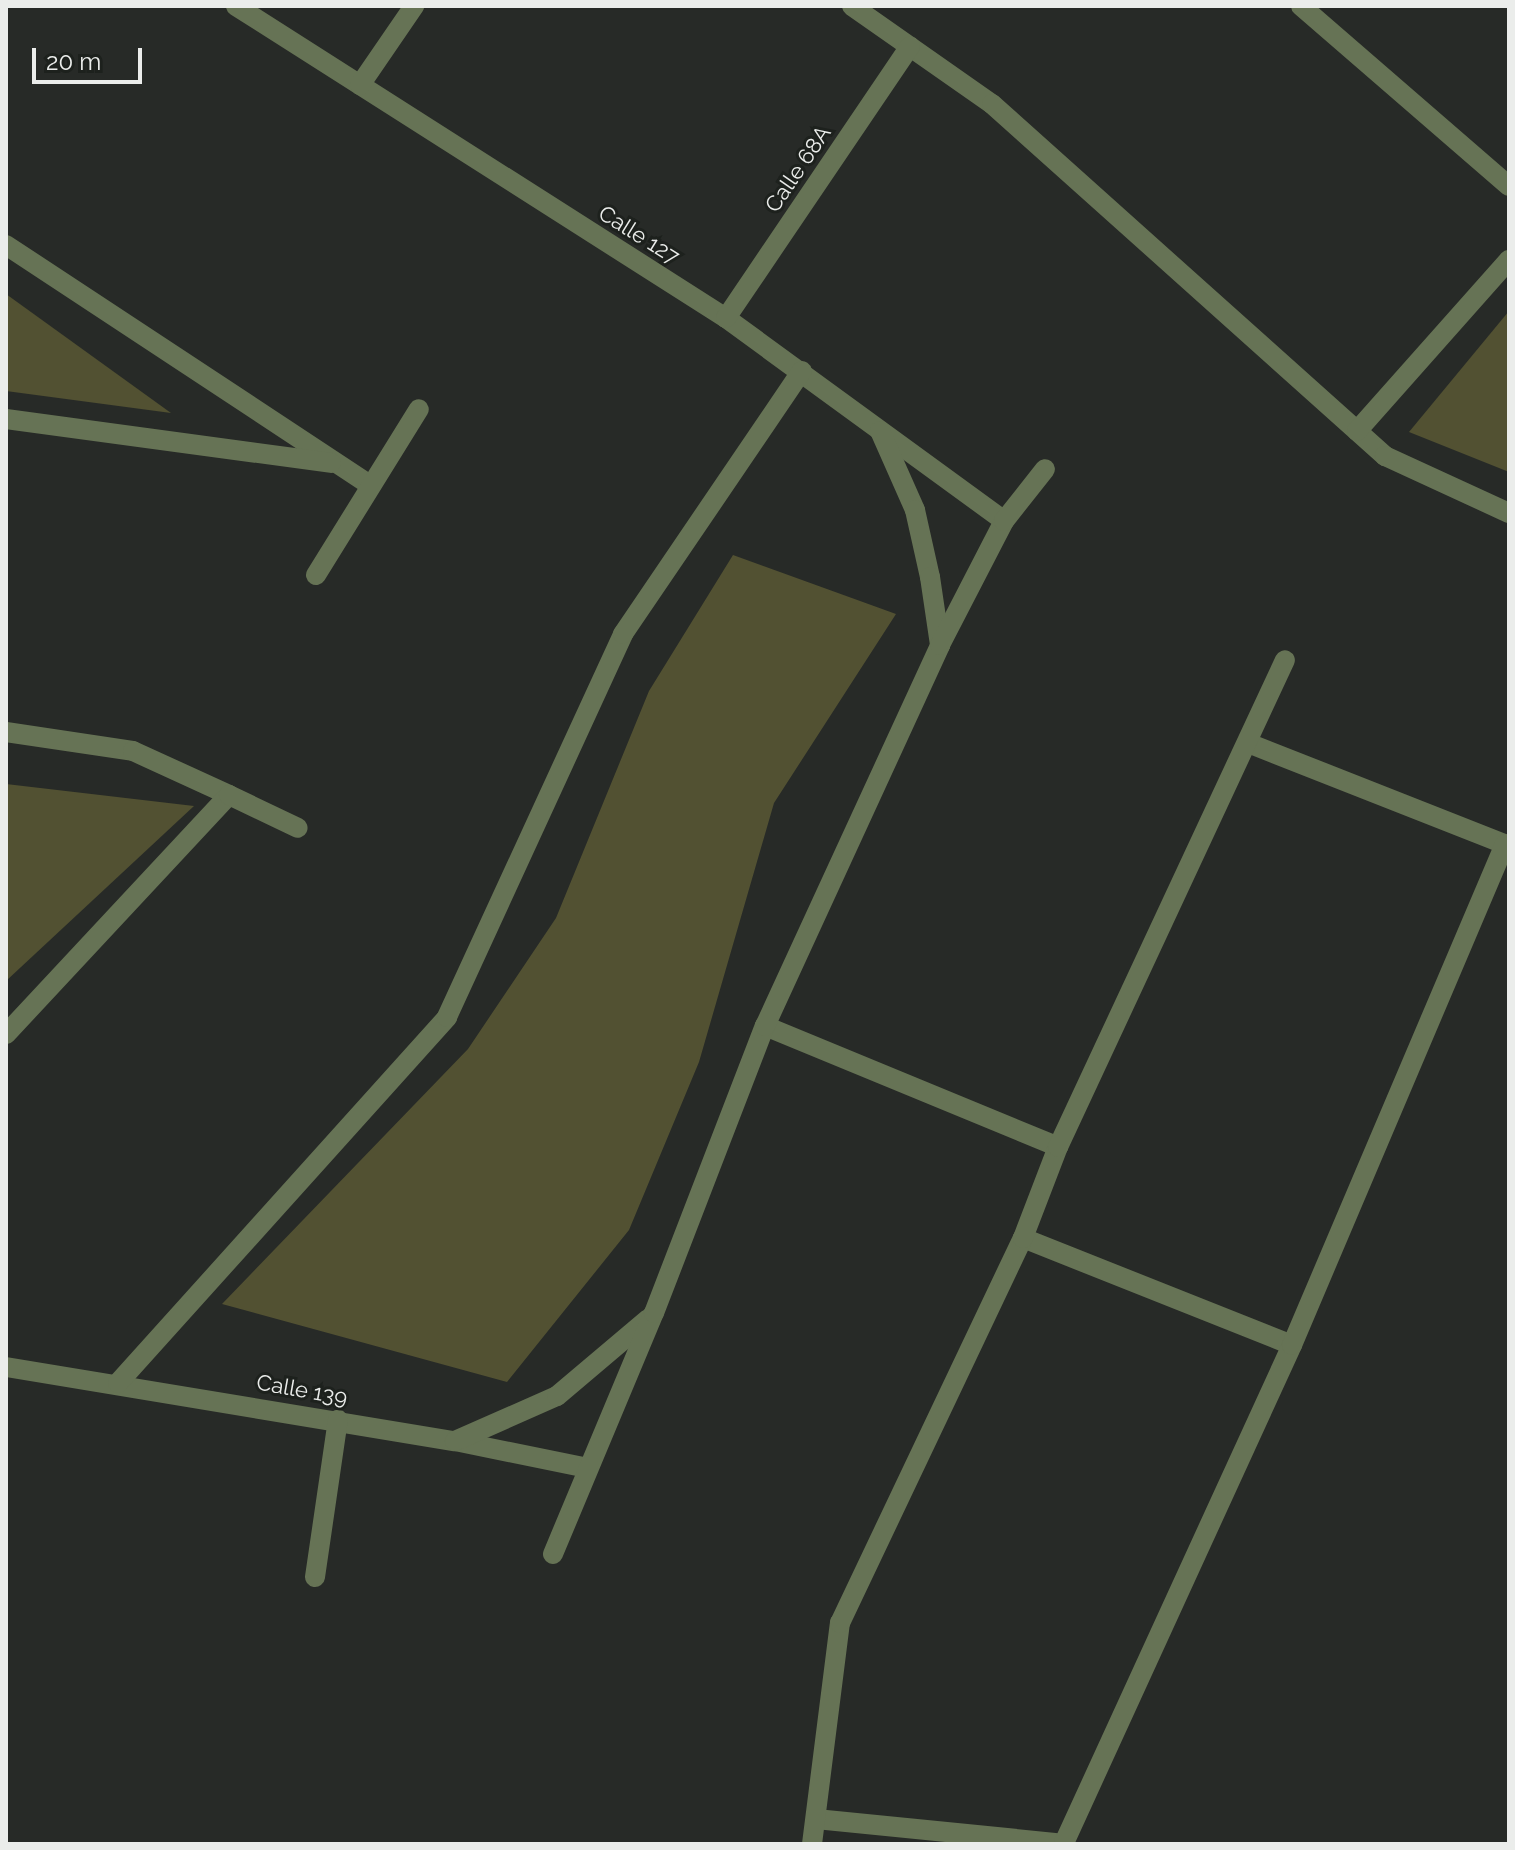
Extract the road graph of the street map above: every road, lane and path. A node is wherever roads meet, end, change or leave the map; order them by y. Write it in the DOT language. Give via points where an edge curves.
graph roads {
  1 [pos="236,6"];
  2 [pos="414,6"];
  3 [pos="852,6"];
  4 [pos="1301,6"];
  5 [pos="910,46"];
  6 [pos="360,85"];
  7 [pos="1509,186"];
  8 [pos="6,245"];
  9 [pos="1509,260"];
  10 [pos="726,318"];
  11 [pos="802,371"];
  12 [pos="419,409"];
  13 [pos="6,419"];
  14 [pos="880,431"];
  15 [pos="1357,431"];
  16 [pos="336,464"];
  17 [pos="1045,469"];
  18 [pos="371,486"];
  19 [pos="1509,513"];
  20 [pos="1004,521"];
  21 [pos="316,575"];
  22 [pos="940,645"];
  23 [pos="1285,660"];
  24 [pos="6,732"];
  25 [pos="1248,743"];
  26 [pos="229,795"];
  27 [pos="298,828"];
  28 [pos="1507,845"];
  29 [pos="765,1026"];
  30 [pos="6,1034"];
  31 [pos="1058,1147"];
  32 [pos="1023,1238"];
  33 [pos="654,1313"];
  34 [pos="1292,1345"];
  35 [pos="6,1367"];
  36 [pos="118,1383"];
  37 [pos="338,1420"];
  38 [pos="455,1441"];
  39 [pos="588,1468"];
  40 [pos="553,1554"];
  41 [pos="315,1577"];
  42 [pos="816,1819"];
  43 [pos="812,1844"];
  44 [pos="1064,1844"];
  1 -- 6 [label="street, Calle 127"];
  2 -- 6 [label="street"];
  3 -- 5 [label="street"];
  4 -- 7 [label="street"];
  5 -- 10 [label="street, Calle 68A"];
  5 -- 15 [label="street" via="992,104"];
  6 -- 10 [label="street, Calle 127"];
  8 -- 16 [label="street"];
  9 -- 15 [label="street"];
  10 -- 11 [label="street, Calle 127"];
  11 -- 14 [label="street, Calle 127"];
  11 -- 36 [label="street" via="623,634 447,1017"];
  12 -- 18 [label="street"];
  13 -- 16 [label="street"];
  14 -- 20 [label="street, Calle 127"];
  14 -- 22 [label="street" via="915,510"];
  15 -- 19 [label="street" via="1385,456"];
  16 -- 18 [label="street"];
  17 -- 20 [label="street"];
  18 -- 21 [label="street"];
  20 -- 22 [label="street"];
  22 -- 29 [label="street"];
  23 -- 25 [label="street"];
  24 -- 26 [label="street" via="133,751"];
  25 -- 28 [label="street"];
  25 -- 31 [label="street"];
  26 -- 27 [label="street"];
  26 -- 30 [label="street"];
  28 -- 34 [label="street"];
  29 -- 31 [label="street"];
  29 -- 33 [label="street"];
  31 -- 32 [label="street"];
  32 -- 34 [label="street"];
  32 -- 42 [label="street" via="840,1623"];
  33 -- 38 [label="street" via="557,1396"];
  33 -- 39 [label="street"];
  34 -- 44 [label="street"];
  35 -- 36 [label="street, Calle 139"];
  36 -- 37 [label="street, Calle 139"];
  37 -- 38 [label="street, Calle 139"];
  37 -- 41 [label="street"];
  38 -- 39 [label="street, Calle 139"];
  39 -- 40 [label="street"];
  42 -- 43 [label="street"];
  42 -- 44 [label="street"];
}
